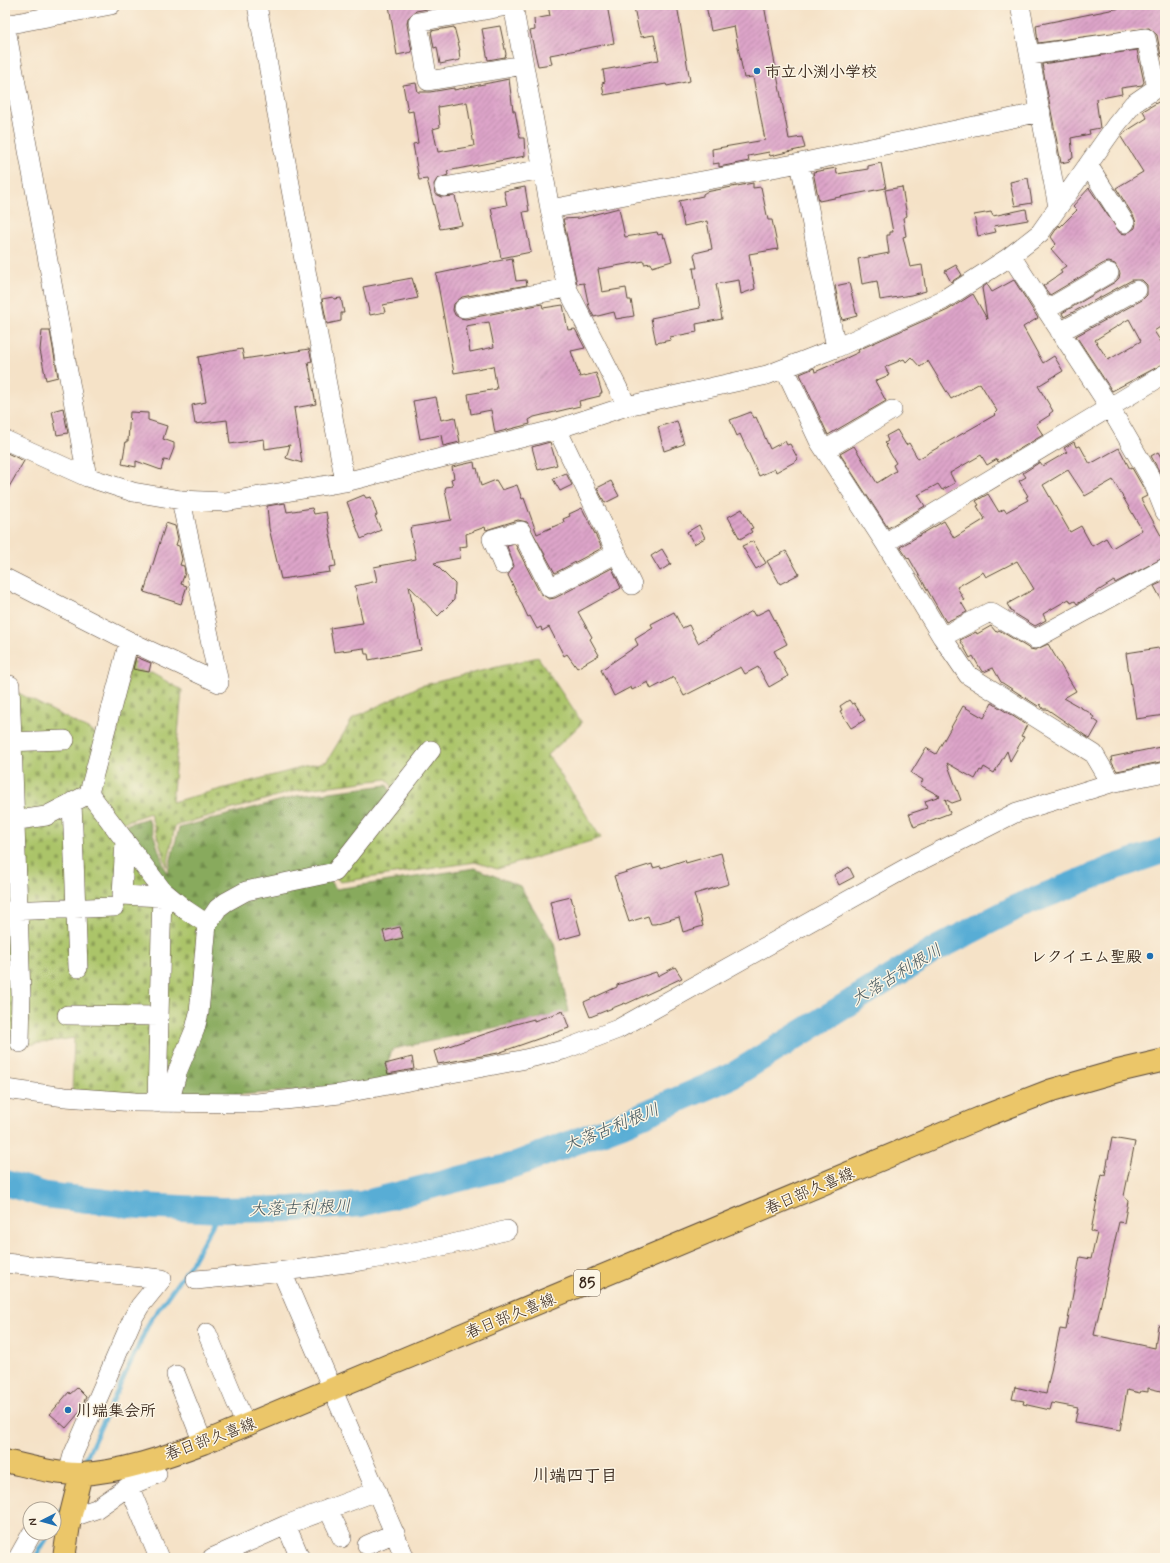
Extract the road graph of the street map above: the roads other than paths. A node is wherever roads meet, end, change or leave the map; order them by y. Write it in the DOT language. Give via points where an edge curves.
graph roads {
  1 [pos="111,5"];
  2 [pos="257,5"];
  3 [pos="513,5"];
  4 [pos="1020,5"];
  5 [pos="5,24"];
  6 [pos="1030,55"];
  7 [pos="524,65"];
  8 [pos="1161,85"];
  9 [pos="1041,112"];
  10 [pos="800,163"];
  11 [pos="1088,165"];
  12 [pos="543,169"];
  13 [pos="444,187"];
  14 [pos="1058,207"];
  15 [pos="550,209"];
  16 [pos="1124,223"];
  17 [pos="1011,256"];
  18 [pos="1109,273"];
  19 [pos="567,288"];
  20 [pos="1137,290"];
  21 [pos="464,308"];
  22 [pos="1046,310"];
  23 [pos="1060,332"];
  24 [pos="836,348"];
  25 [pos="785,369"];
  26 [pos="1165,374"];
  27 [pos="627,406"];
  28 [pos="1109,406"];
  29 [pos="892,410"];
  30 [pos="557,429"];
  31 [pos="5,440"];
  32 [pos="825,450"];
  33 [pos="87,477"];
  34 [pos="345,482"];
  35 [pos="181,500"];
  36 [pos="1165,512"];
  37 [pos="885,542"];
  38 [pos="616,553"];
  39 [pos="503,565"];
  40 [pos="1165,568"];
  41 [pos="5,578"];
  42 [pos="632,585"];
  43 [pos="942,637"];
  44 [pos="129,641"];
  45 [pos="10,685"];
  46 [pos="65,740"];
  47 [pos="9,742"];
  48 [pos="431,750"];
  49 [pos="1165,772"];
  50 [pos="1111,783"];
  51 [pos="90,793"];
  52 [pos="72,802"];
  53 [pos="10,821"];
  54 [pos="125,840"];
  55 [pos="162,893"];
  56 [pos="114,907"];
  57 [pos="76,909"];
  58 [pos="12,911"];
  59 [pos="207,924"];
  60 [pos="78,968"];
  61 [pos="67,1015"];
  62 [pos="159,1016"];
  63 [pos="20,1043"];
  64 [pos="1165,1060"];
  65 [pos="5,1089"];
  66 [pos="164,1103"];
  67 [pos="507,1230"];
  68 [pos="5,1263"];
  69 [pos="282,1272"];
  70 [pos="196,1280"];
  71 [pos="207,1333"];
  72 [pos="176,1375"];
  73 [pos="333,1388"];
  74 [pos="246,1426"];
  75 [pos="203,1443"];
  76 [pos="5,1461"];
  77 [pos="75,1474"];
  78 [pos="157,1474"];
  79 [pos="129,1486"];
  80 [pos="377,1491"];
  81 [pos="328,1509"];
  82 [pos="70,1518"];
  83 [pos="286,1526"];
  84 [pos="395,1533"];
  85 [pos="342,1538"];
  86 [pos="28,1541"];
  87 [pos="367,1545"];
  88 [pos="18,1558"];
  89 [pos="64,1558"];
  90 [pos="159,1558"];
  91 [pos="212,1558"];
  92 [pos="300,1558"];
  93 [pos="405,1558"];
  1 -- 5 [label="street"];
  2 -- 34 [label="street"];
  3 -- 7 [label="street"];
  3 -- 7 [label="street" via="418,22 428,81"];
  4 -- 6 [label="street"];
  5 -- 33 [label="street"];
  6 -- 8 [label="street" via="1146,38"];
  6 -- 9 [label="street"];
  7 -- 12 [label="street"];
  8 -- 11 [label="street" via="1133,104"];
  9 -- 10 [label="street"];
  9 -- 14 [label="street"];
  10 -- 15 [label="street"];
  10 -- 24 [label="street"];
  11 -- 14 [label="street"];
  11 -- 16 [label="street"];
  12 -- 13 [label="street"];
  12 -- 15 [label="street"];
  14 -- 17 [label="street" via="1040,233"];
  15 -- 19 [label="street"];
  17 -- 22 [label="street"];
  17 -- 24 [label="street" via="943,300"];
  18 -- 22 [label="street"];
  19 -- 21 [label="street"];
  19 -- 27 [label="street"];
  20 -- 23 [label="street"];
  22 -- 23 [label="street"];
  23 -- 28 [label="street"];
  24 -- 25 [label="street"];
  25 -- 27 [label="street"];
  25 -- 32 [label="street"];
  26 -- 28 [label="street"];
  27 -- 30 [label="street"];
  28 -- 36 [label="street" via="1153,482"];
  28 -- 37 [label="street"];
  29 -- 32 [label="street"];
  30 -- 34 [label="street"];
  30 -- 38 [label="street"];
  31 -- 33 [label="street"];
  32 -- 37 [label="street"];
  33 -- 35 [label="street" via="133,492"];
  34 -- 35 [label="street" via="225,502"];
  35 -- 44 [label="street" via="219,683"];
  37 -- 43 [label="street"];
  38 -- 39 [label="street" via="550,588 521,531 492,539"];
  38 -- 42 [label="street"];
  40 -- 43 [label="street" via="1035,639 990,612"];
  41 -- 44 [label="street"];
  43 -- 50 [label="street" via="968,675 1094,754"];
  44 -- 51 [label="street"];
  45 -- 47 [label="street"];
  46 -- 47 [label="street"];
  47 -- 53 [label="street"];
  48 -- 59 [label="street" via="335,872 246,891 218,908"];
  49 -- 50 [label="street"];
  50 -- 66 [label="street" via="1017,812 908,867 618,1029 563,1050 514,1062 340,1094 257,1103"];
  51 -- 52 [label="street"];
  51 -- 54 [label="street"];
  52 -- 53 [label="street" via="46,816"];
  52 -- 57 [label="street"];
  53 -- 58 [label="street"];
  54 -- 55 [label="street"];
  54 -- 55 [label="street" via="122,895"];
  55 -- 59 [label="street"];
  55 -- 62 [label="street"];
  56 -- 57 [label="street"];
  57 -- 58 [label="street"];
  57 -- 60 [label="street"];
  58 -- 63 [label="street" via="21,994"];
  59 -- 66 [label="street" via="199,1013 172,1092"];
  61 -- 62 [label="street"];
  62 -- 66 [label="street"];
  64 -- 73 [label="main road, 春日部久喜線 / 85" via="1052,1090 985,1116"];
  65 -- 66 [label="street" via="65,1097"];
  67 -- 69 [label="street" via="399,1256"];
  68 -- 77 [label="street" via="162,1279 133,1318 73,1455"];
  69 -- 70 [label="street"];
  69 -- 73 [label="street"];
  71 -- 74 [label="street"];
  72 -- 75 [label="street"];
  73 -- 74 [label="main road, 春日部久喜線 / 85"];
  73 -- 80 [label="street"];
  74 -- 75 [label="main road, 春日部久喜線 / 85"];
  75 -- 77 [label="main road, 春日部久喜線 / 85" via="139,1463"];
  76 -- 77 [label="main road, 春日部久喜線 / 85"];
  77 -- 82 [label="main road"];
  78 -- 79 [label="street"];
  79 -- 82 [label="street" via="96,1509"];
  79 -- 90 [label="street"];
  80 -- 81 [label="street"];
  80 -- 84 [label="street"];
  81 -- 83 [label="street"];
  81 -- 85 [label="street"];
  82 -- 89 [label="main road"];
  83 -- 91 [label="street"];
  83 -- 92 [label="street"];
  84 -- 87 [label="street"];
  84 -- 93 [label="street"];
  86 -- 88 [label="street"];
}
